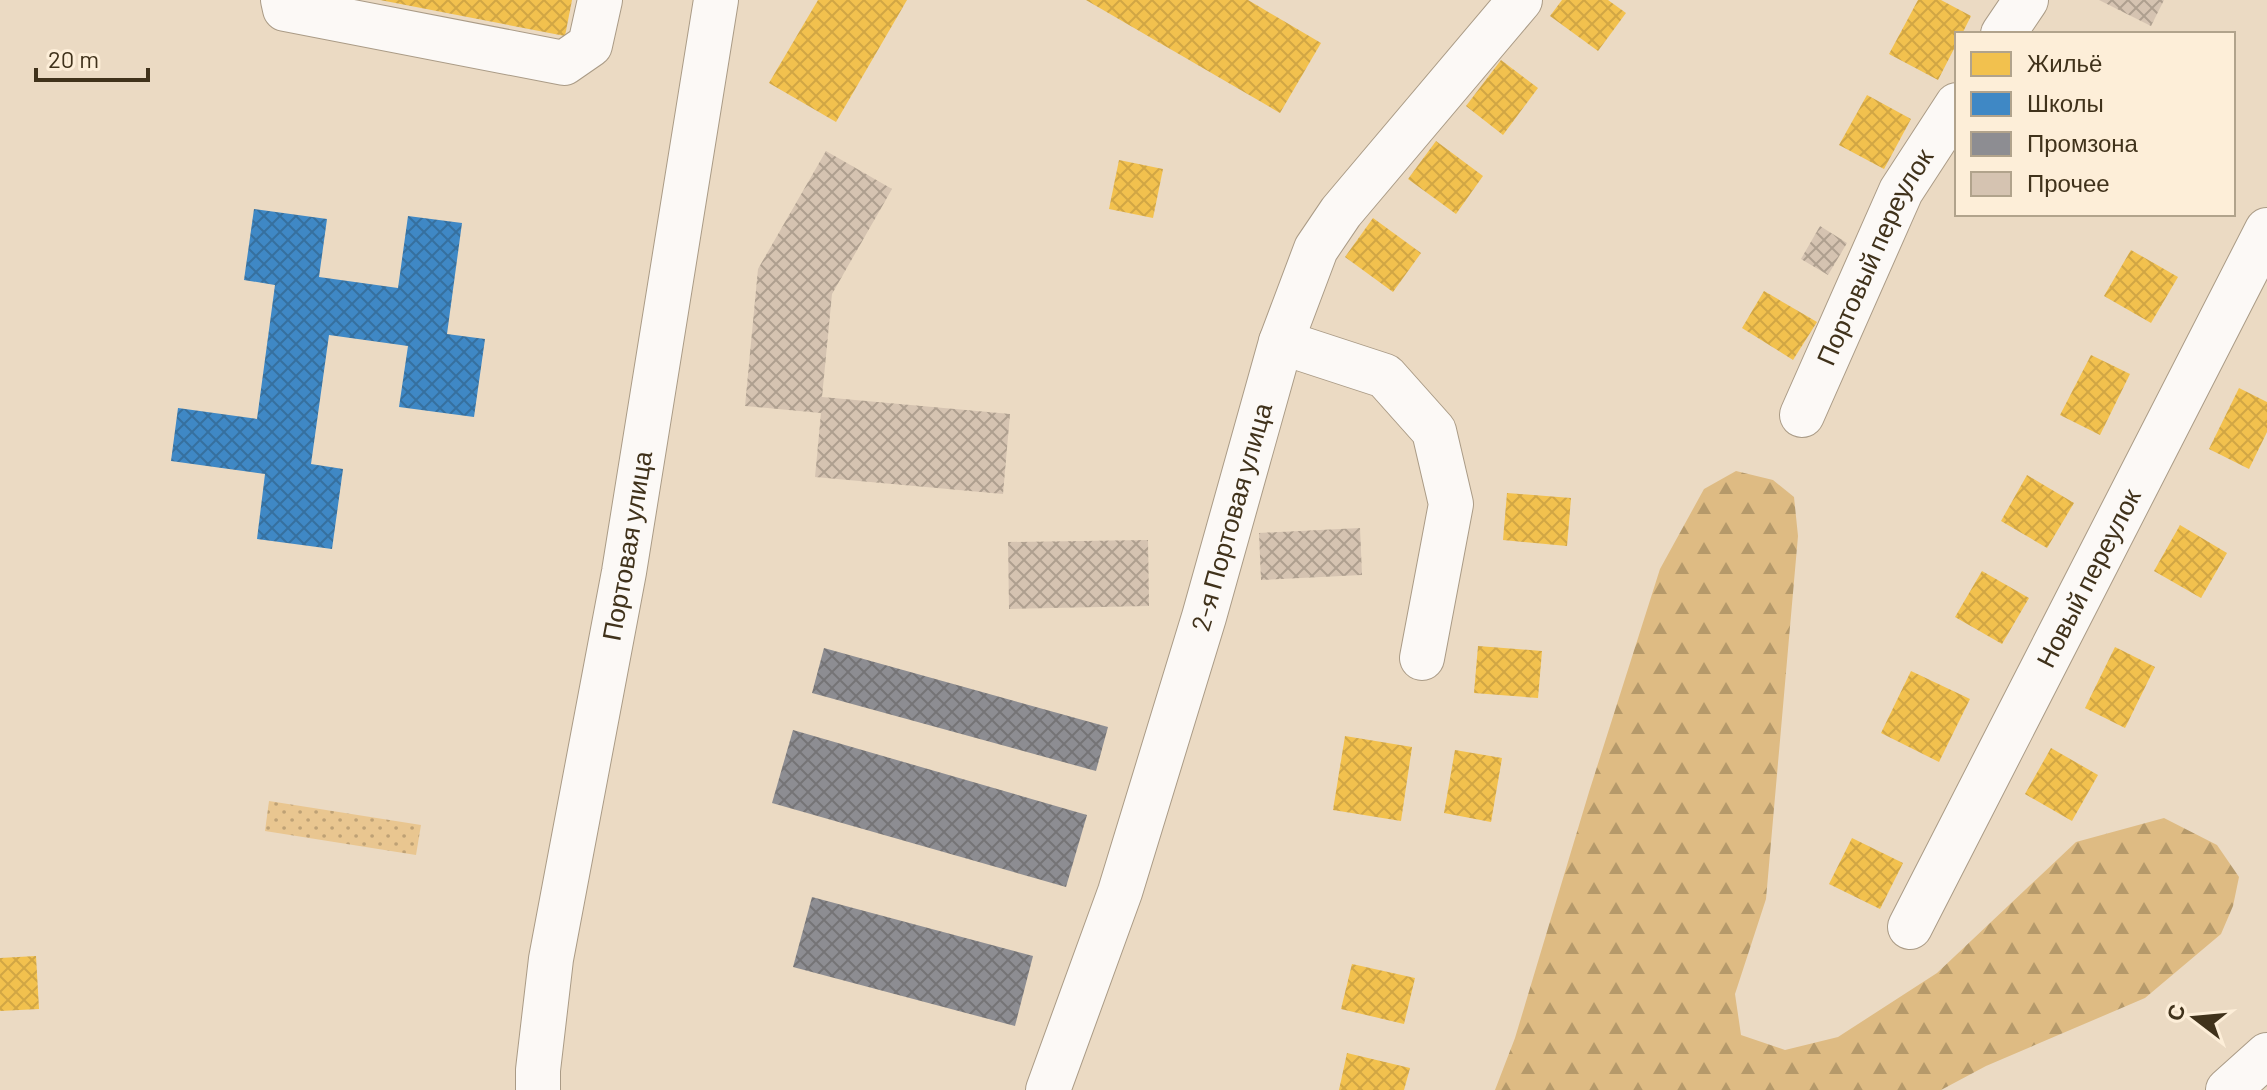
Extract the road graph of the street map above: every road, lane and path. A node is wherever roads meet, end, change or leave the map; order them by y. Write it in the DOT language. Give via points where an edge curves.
graph roads {
  1 [pos="283,0"];
  2 [pos="600,0"];
  3 [pos="716,0"];
  4 [pos="1520,0"];
  5 [pos="2026,0"];
  6 [pos="2004,32"];
  7 [pos="1955,108"];
  8 [pos="2267,230"];
  9 [pos="1281,342"];
  10 [pos="1802,415"];
  11 [pos="1422,658"];
  12 [pos="1910,927"];
  13 [pos="2267,1055"];
  14 [pos="538,1090"];
  15 [pos="1048,1090"];
  16 [pos="2228,1090"];
  1 -- 2 [label="street" via="285,9 564,63 590,45"];
  3 -- 14 [label="street, Портовая улица" via="624,572 551,959"];
  4 -- 9 [label="street, 2-я Портовая улица" via="1341,212 1316,249"];
  5 -- 6 [label="street"];
  7 -- 10 [label="street, Портовый переулок" via="1901,191"];
  8 -- 12 [label="street, Новый переулок"];
  9 -- 11 [label="street" via="1385,376 1434,431 1451,504"];
  9 -- 15 [label="street, 2-я Портовая улица" via="1120,892"];
  13 -- 16 [label="street"];
}
